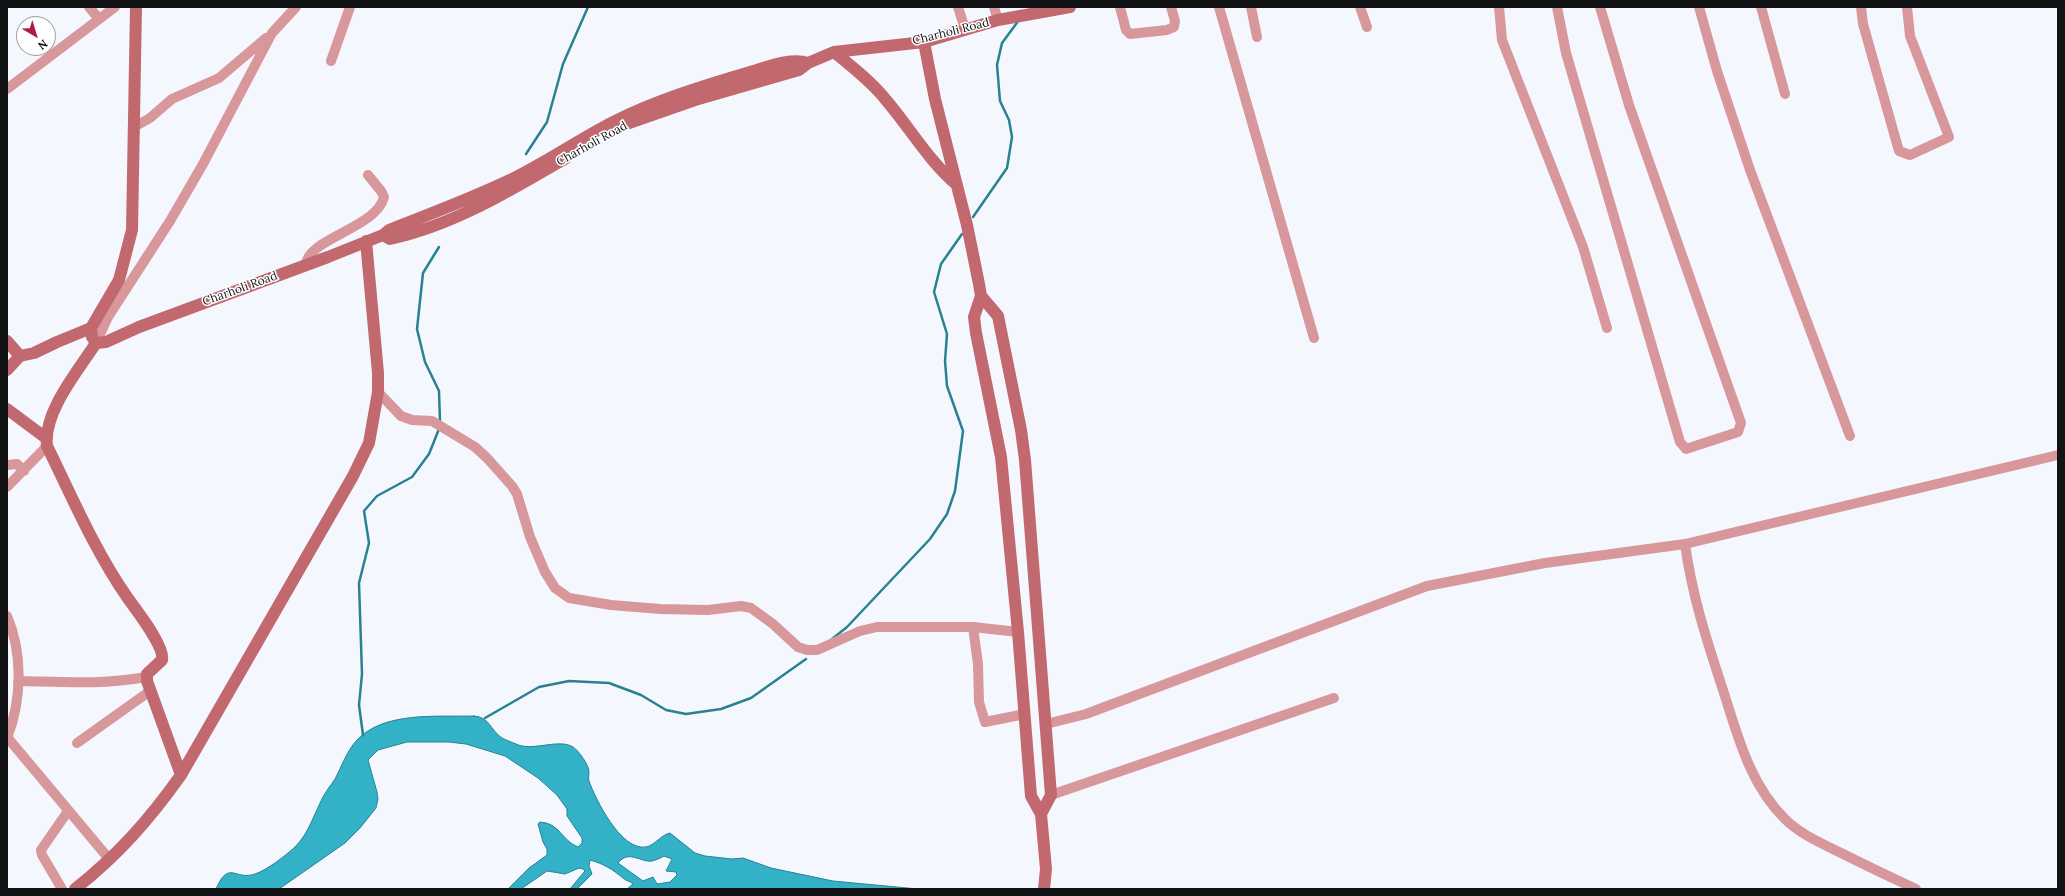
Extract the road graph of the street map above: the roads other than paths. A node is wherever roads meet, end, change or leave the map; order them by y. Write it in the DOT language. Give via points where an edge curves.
graph roads {
  1 [pos="90,7"];
  2 [pos="115,7"];
  3 [pos="136,7"];
  4 [pos="296,7"];
  5 [pos="350,7"];
  6 [pos="958,7"];
  7 [pos="994,7"];
  8 [pos="1070,7"];
  9 [pos="1120,7"];
  10 [pos="1171,7"];
  11 [pos="1219,7"];
  12 [pos="1251,7"];
  13 [pos="1360,7"];
  14 [pos="1498,7"];
  15 [pos="1557,7"];
  16 [pos="1600,7"];
  17 [pos="1699,7"];
  18 [pos="1761,7"];
  19 [pos="1861,7"];
  20 [pos="1907,7"];
  21 [pos="99,19"];
  22 [pos="998,20"];
  23 [pos="1366,27"];
  24 [pos="965,29"];
  25 [pos="272,33"];
  26 [pos="1258,36"];
  27 [pos="924,42"];
  28 [pos="834,52"];
  29 [pos="331,61"];
  30 [pos="7,89"];
  31 [pos="1785,94"];
  32 [pos="134,128"];
  33 [pos="368,175"];
  34 [pos="957,185"];
  35 [pos="366,241"];
  36 [pos="306,265"];
  37 [pos="981,296"];
  38 [pos="91,328"];
  39 [pos="1607,328"];
  40 [pos="1314,338"];
  41 [pos="7,341"];
  42 [pos="96,343"];
  43 [pos="20,356"];
  44 [pos="7,370"];
  45 [pos="378,392"];
  46 [pos="7,409"];
  47 [pos="1850,436"];
  48 [pos="46,442"];
  49 [pos="2058,455"];
  50 [pos="7,465"];
  51 [pos="24,471"];
  52 [pos="7,487"];
  53 [pos="1685,544"];
  54 [pos="7,616"];
  55 [pos="973,627"];
  56 [pos="1018,632"];
  57 [pos="146,677"];
  58 [pos="18,681"];
  59 [pos="150,691"];
  60 [pos="1334,698"];
  61 [pos="1025,714"];
  62 [pos="1046,724"];
  63 [pos="7,738"];
  64 [pos="77,743"];
  65 [pos="180,775"];
  66 [pos="1051,796"];
  67 [pos="68,811"];
  68 [pos="1041,814"];
  69 [pos="110,860"];
  70 [pos="62,889"];
  71 [pos="76,889"];
  72 [pos="1044,889"];
  73 [pos="1916,889"];
  1 -- 21 [label="street"];
  2 -- 21 [label="street"];
  3 -- 32 [label="street"];
  4 -- 25 [label="street"];
  5 -- 29 [label="street"];
  6 -- 24 [label="street"];
  7 -- 22 [label="street"];
  8 -- 22 [label="street, Charholi Road"];
  9 -- 10 [label="street" via="1126,30 1130,34 1135,34 1174,27"];
  11 -- 40 [label="street"];
  12 -- 26 [label="street"];
  13 -- 23 [label="street"];
  14 -- 39 [label="street" via="1502,40 1583,247"];
  15 -- 16 [label="street" via="1568,60 1680,442 1686,449 1738,432 1741,423 1630,105"];
  17 -- 47 [label="street" via="1750,170"];
  18 -- 31 [label="street"];
  19 -- 20 [label="street" via="1863,24 1899,151 1910,155 1948,137 1910,36"];
  21 -- 30 [label="street"];
  22 -- 24 [label="street, Charholi Road"];
  24 -- 27 [label="street, Charholi Road"];
  25 -- 32 [label="street" via="218,78 172,100"];
  25 -- 42 [label="street" via="203,164 170,221 108,317"];
  27 -- 28 [label="street, Charholi Road"];
  27 -- 34 [label="street" via="935,100"];
  28 -- 34 [label="street" via="886,98 923,150 941,172"];
  28 -- 35 [label="street, Charholi Road" via="808,63 799,70 695,100 628,124 571,150 514,188 454,217 408,235 390,239 383,235"];
  32 -- 38 [label="street" via="132,230 118,280"];
  33 -- 36 [label="street" via="382,191 384,197 380,206 363,221 312,253 306,260"];
  34 -- 37 [label="street"];
  35 -- 36 [label="street, Charholi Road"];
  35 -- 45 [label="street"];
  36 -- 42 [label="street, Charholi Road" via="139,327 106,342"];
  37 -- 56 [label="street" via="974,317 1001,457"];
  37 -- 62 [label="street" via="998,316 1021,430"];
  38 -- 42 [label="street"];
  38 -- 43 [label="street" via="34,353"];
  41 -- 43 [label="street"];
  42 -- 48 [label="street" via="60,399"];
  43 -- 44 [label="street"];
  45 -- 55 [label="street" via="401,416 412,420 432,421 475,447 487,458 517,494 541,565 555,588 569,598 660,610 708,610 741,606 751,608 798,647 807,650 817,650 877,627"];
  45 -- 65 [label="street" via="369,442 353,476"];
  46 -- 48 [label="street"];
  48 -- 51 [label="street"];
  48 -- 57 [label="street" via="109,571 162,652 162,660"];
  49 -- 53 [label="street"];
  50 -- 51 [label="street" via="17,464"];
  51 -- 52 [label="street"];
  53 -- 62 [label="street" via="1545,563 1427,586 1086,714"];
  53 -- 73 [label="street" via="1699,616 1742,750 1769,800 1785,820 1817,841"];
  54 -- 58 [label="street" via="17,649"];
  55 -- 56 [label="street"];
  55 -- 61 [label="street" via="978,664 979,702 985,722"];
  56 -- 61 [label="street"];
  57 -- 58 [label="street" via="93,684"];
  57 -- 59 [label="street"];
  58 -- 63 [label="street"];
  59 -- 64 [label="street"];
  59 -- 65 [label="street"];
  60 -- 66 [label="street"];
  61 -- 68 [label="street" via="1030,796"];
  62 -- 66 [label="street"];
  63 -- 67 [label="street"];
  65 -- 69 [label="street" via="143,826"];
  66 -- 68 [label="street"];
  67 -- 69 [label="street"];
  67 -- 70 [label="street" via="41,850"];
  68 -- 72 [label="street" via="1046,869"];
  69 -- 71 [label="street"];
}
